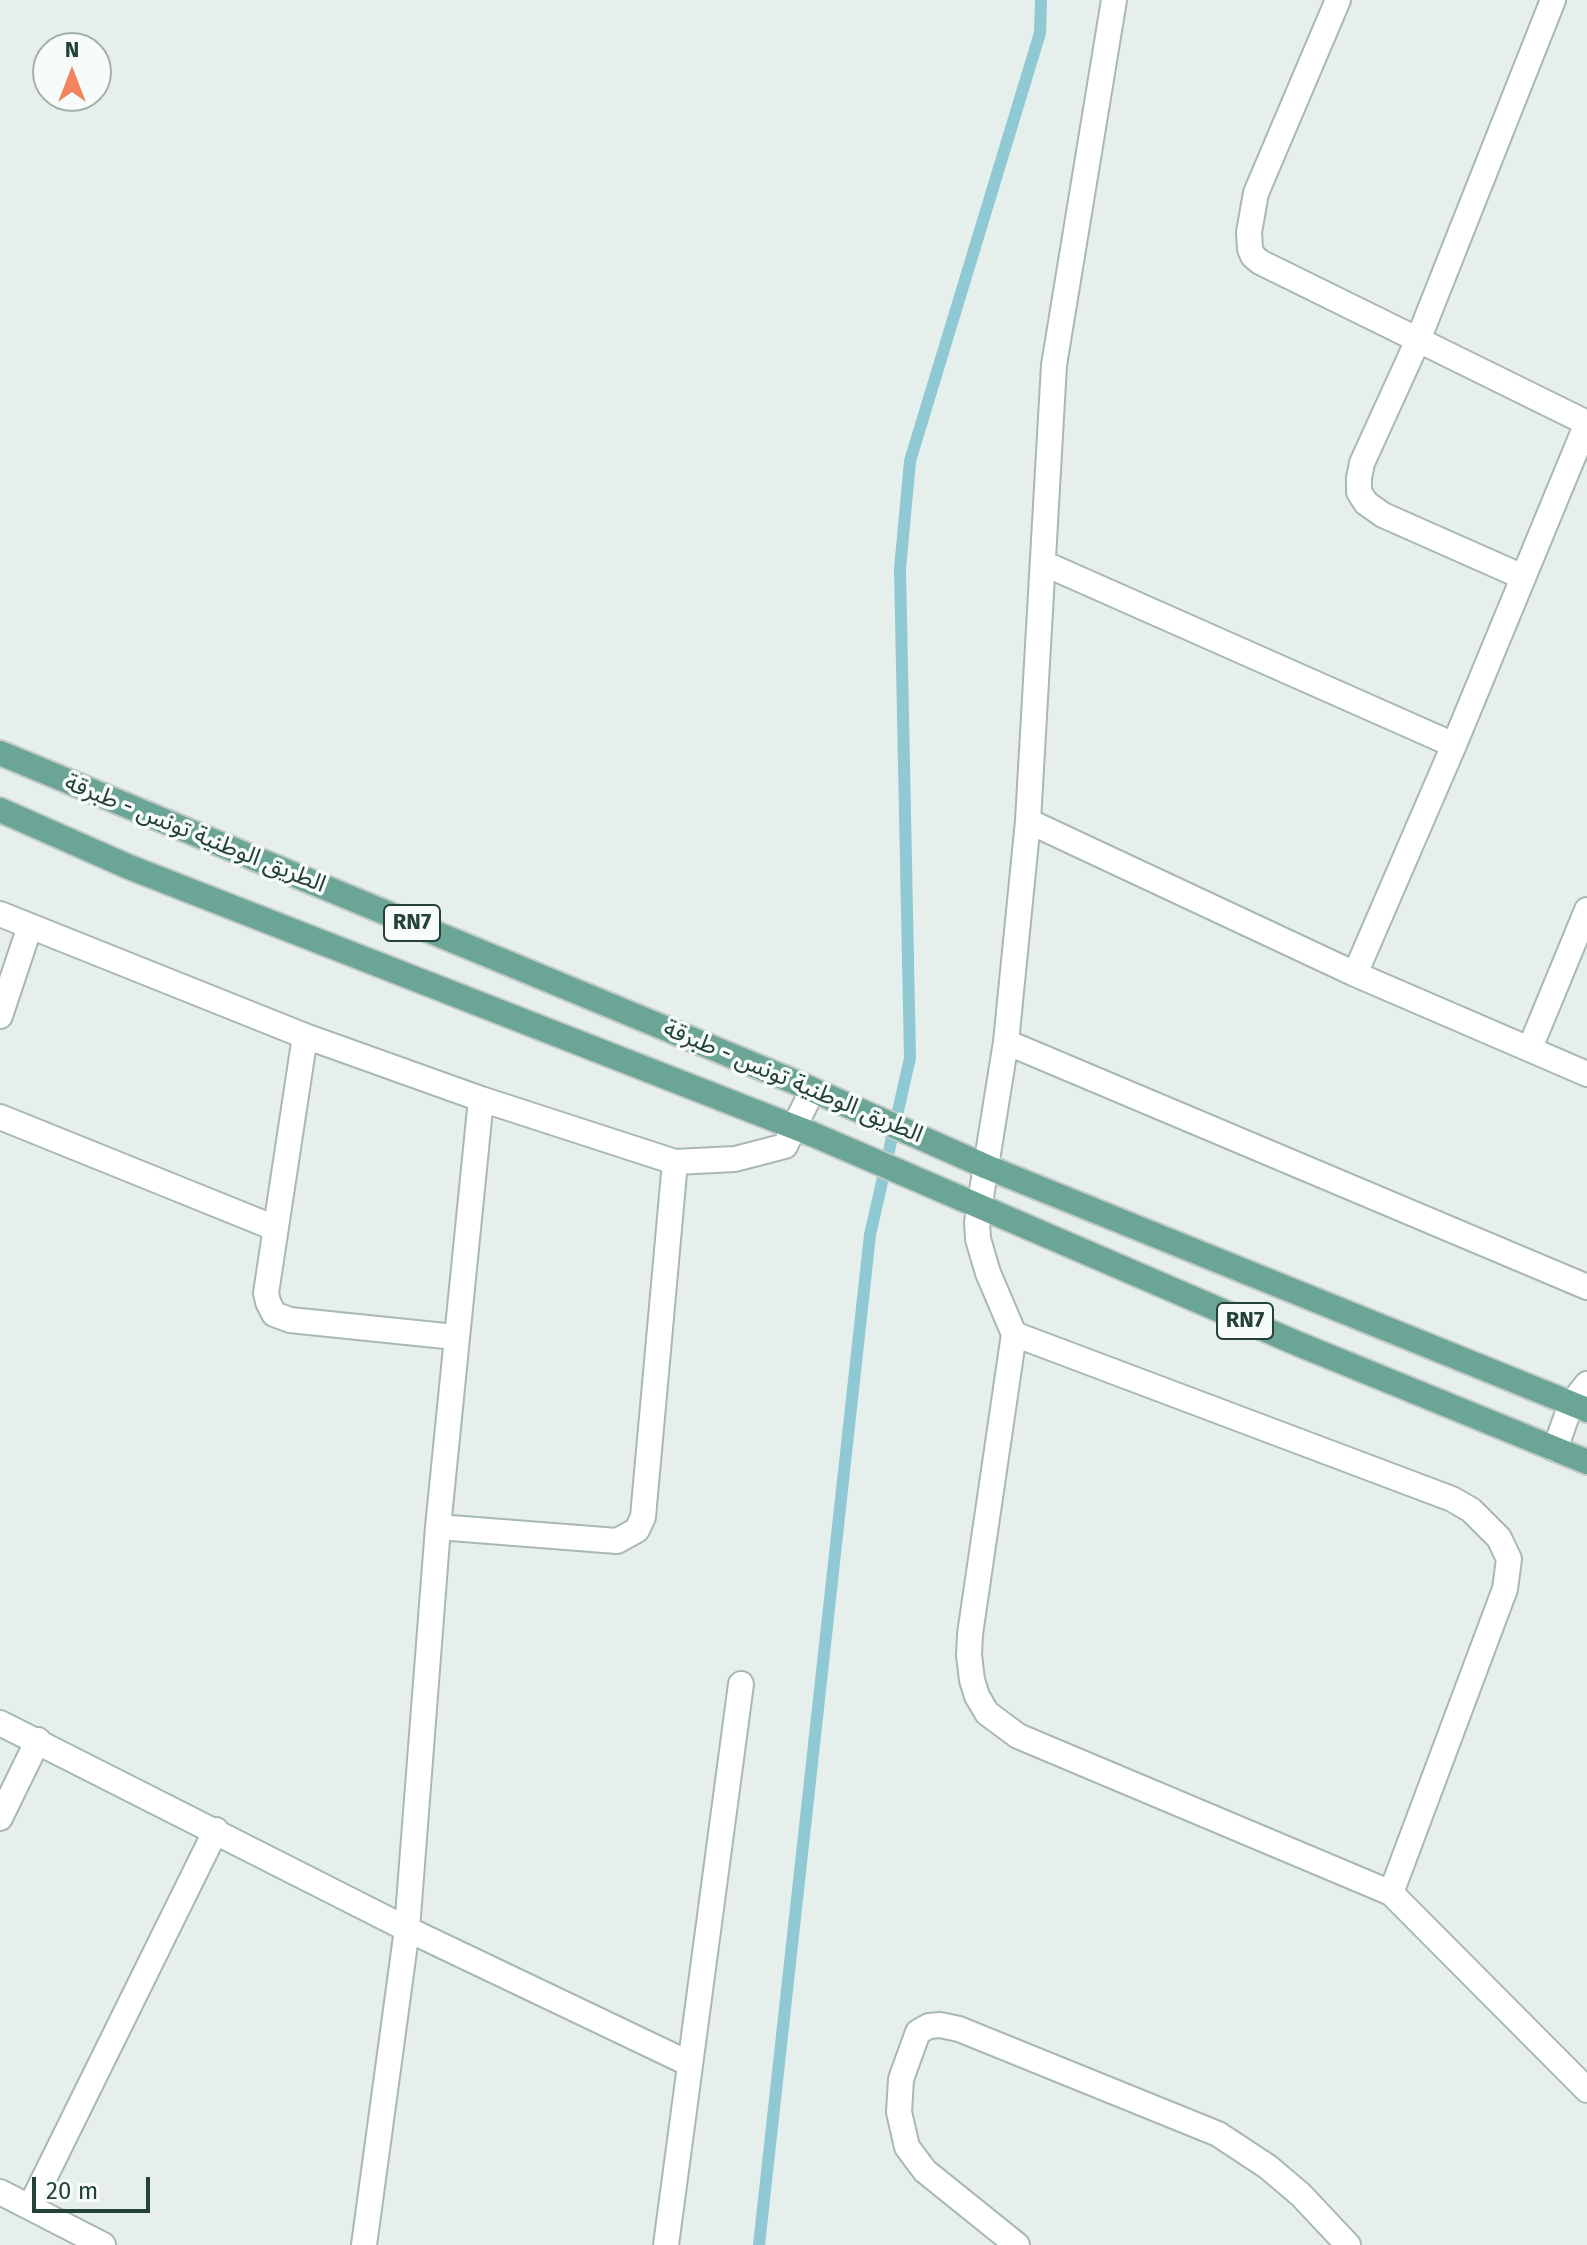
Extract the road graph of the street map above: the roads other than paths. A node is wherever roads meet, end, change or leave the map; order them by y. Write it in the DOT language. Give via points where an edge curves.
graph roads {
  1 [pos="1114,0"];
  2 [pos="1338,0"];
  3 [pos="1553,0"];
  4 [pos="1418,340"];
  5 [pos="1587,423"];
  6 [pos="1043,563"];
  7 [pos="1523,577"];
  8 [pos="1454,745"];
  9 [pos="0,753"];
  10 [pos="0,810"];
  11 [pos="1028,821"];
  12 [pos="1587,910"];
  13 [pos="0,914"];
  14 [pos="30,926"];
  15 [pos="1355,974"];
  16 [pos="0,1016"];
  17 [pos="305,1036"];
  18 [pos="1006,1042"];
  19 [pos="1530,1048"];
  20 [pos="1587,1074"];
  21 [pos="817,1093"];
  22 [pos="481,1099"];
  23 [pos="0,1117"];
  24 [pos="802,1131"];
  25 [pos="675,1162"];
  26 [pos="987,1167"];
  27 [pos="979,1206"];
  28 [pos="275,1228"];
  29 [pos="1587,1287"];
  30 [pos="1014,1334"];
  31 [pos="455,1337"];
  32 [pos="1587,1384"];
  33 [pos="1579,1407"];
  34 [pos="1555,1449"];
  35 [pos="1587,1462"];
  36 [pos="438,1527"];
  37 [pos="741,1684"];
  38 [pos="0,1723"];
  39 [pos="38,1740"];
  40 [pos="0,1818"];
  41 [pos="216,1830"];
  42 [pos="1391,1893"];
  43 [pos="407,1929"];
  44 [pos="690,2064"];
  45 [pos="1587,2090"];
  46 [pos="0,2192"];
  47 [pos="30,2207"];
  48 [pos="103,2245"];
  49 [pos="364,2245"];
  50 [pos="666,2245"];
  51 [pos="1017,2245"];
  52 [pos="1348,2245"];
  1 -- 6 [label="street" via="1054,365"];
  2 -- 4 [label="street" via="1256,193 1250,249 1260,262"];
  3 -- 4 [label="street"];
  4 -- 5 [label="street"];
  4 -- 7 [label="street" via="1362,463 1359,492 1383,515"];
  5 -- 7 [label="street"];
  6 -- 8 [label="street"];
  6 -- 11 [label="street"];
  7 -- 8 [label="street"];
  8 -- 15 [label="street"];
  9 -- 21 [label="main road, الطريق الوطنية تونس - طبرقة / RN7"];
  10 -- 24 [label="main road, الطريق الوطنية تونس - طبرقة / RN7" via="129,867"];
  11 -- 15 [label="street"];
  11 -- 18 [label="street"];
  12 -- 19 [label="street"];
  13 -- 14 [label="street"];
  14 -- 16 [label="street"];
  14 -- 17 [label="street"];
  15 -- 19 [label="street"];
  17 -- 22 [label="street"];
  17 -- 28 [label="street"];
  18 -- 26 [label="street"];
  18 -- 29 [label="street"];
  19 -- 20 [label="street"];
  21 -- 24 [label="street"];
  21 -- 26 [label="main road, الطريق الوطنية تونس - طبرقة / RN7"];
  22 -- 25 [label="street"];
  22 -- 31 [label="street"];
  23 -- 28 [label="street"];
  24 -- 25 [label="street" via="777,1149 735,1159"];
  24 -- 27 [label="main road, الطريق الوطنية تونس - طبرقة / RN7"];
  25 -- 36 [label="street" via="646,1492 637,1530 617,1541"];
  26 -- 27 [label="street"];
  26 -- 33 [label="main road, الطريق الوطنية تونس - طبرقة / RN7"];
  27 -- 30 [label="street" via="978,1239"];
  27 -- 34 [label="main road, الطريق الوطنية تونس - طبرقة / RN7"];
  28 -- 31 [label="street" via="266,1293 274,1314"];
  30 -- 42 [label="street" via="970,1634 972,1680 987,1713 1018,1736"];
  30 -- 42 [label="street" via="1452,1499 1499,1538 1509,1559 1505,1589"];
  31 -- 36 [label="street"];
  32 -- 33 [label="street"];
  33 -- 34 [label="street"];
  34 -- 35 [label="main road, الطريق الوطنية تونس - طبرقة / RN7"];
  36 -- 43 [label="street"];
  37 -- 44 [label="street"];
  38 -- 39 [label="street"];
  39 -- 40 [label="street"];
  39 -- 41 [label="street"];
  41 -- 43 [label="street"];
  41 -- 47 [label="street"];
  42 -- 45 [label="street"];
  43 -- 44 [label="street"];
  43 -- 49 [label="street"];
  44 -- 50 [label="street"];
  46 -- 47 [label="street"];
  47 -- 48 [label="street"];
  51 -- 52 [label="street" via="925,2171 907,2147 899,2112 901,2079 918,2032 929,2026 959,2029 1218,2134 1301,2195"];
}
